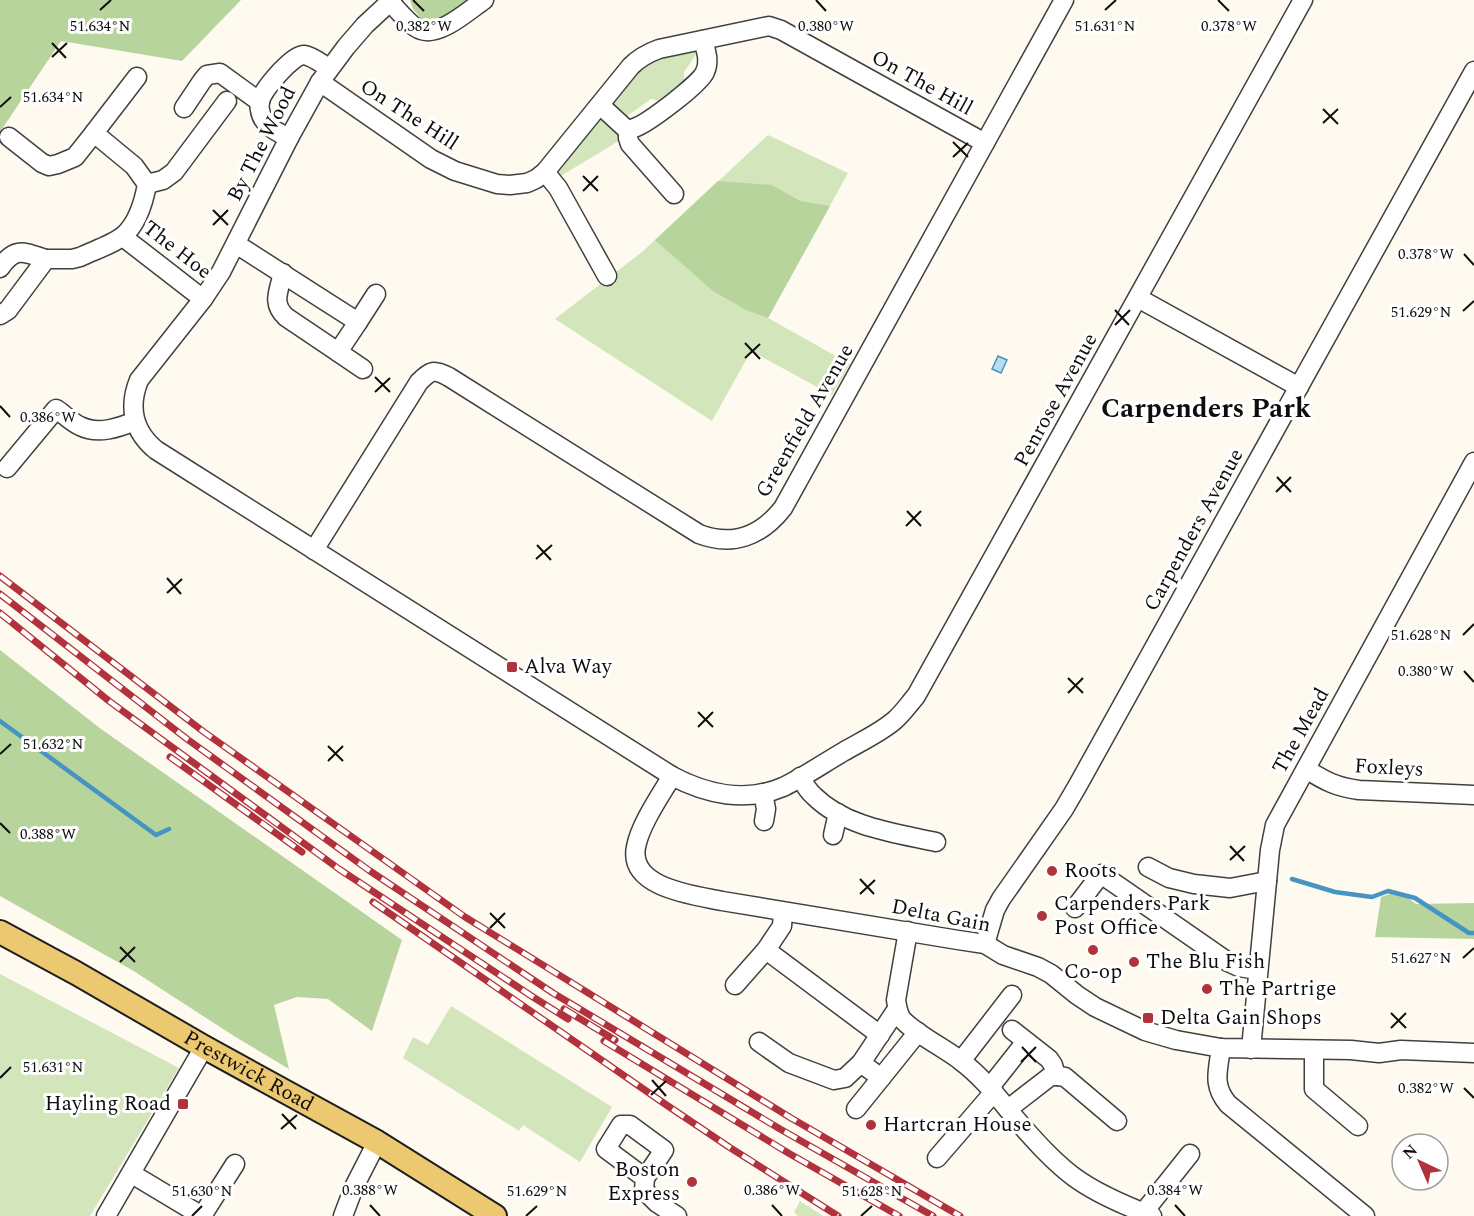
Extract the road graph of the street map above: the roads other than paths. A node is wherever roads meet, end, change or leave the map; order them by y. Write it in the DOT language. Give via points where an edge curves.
graph roads {
  1 [pos="484,0"];
  2 [pos="1064,0"];
  3 [pos="1303,0"];
  4 [pos="391,1"];
  5 [pos="703,40"];
  6 [pos="324,75"];
  7 [pos="1473,76"];
  8 [pos="137,77"];
  9 [pos="227,101"];
  10 [pos="260,102"];
  11 [pos="600,105"];
  12 [pos="184,108"];
  13 [pos="628,129"];
  14 [pos="94,133"];
  15 [pos="9,137"];
  16 [pos="289,138"];
  17 [pos="985,143"];
  18 [pos="545,172"];
  19 [pos="147,184"];
  20 [pos="674,195"];
  21 [pos="123,237"];
  22 [pos="236,244"];
  23 [pos="45,259"];
  24 [pos="0,268"];
  25 [pos="284,273"];
  26 [pos="608,276"];
  27 [pos="376,294"];
  28 [pos="1138,298"];
  29 [pos="203,299"];
  30 [pos="0,315"];
  31 [pos="358,322"];
  32 [pos="338,352"];
  33 [pos="363,369"];
  34 [pos="1299,387"];
  35 [pos="135,421"];
  36 [pos="1474,462"];
  37 [pos="7,468"];
  38 [pos="314,550"];
  39 [pos="1306,770"];
  40 [pos="672,776"];
  41 [pos="800,777"];
  42 [pos="763,793"];
  43 [pos="1474,795"];
  44 [pos="838,813"];
  45 [pos="764,821"];
  46 [pos="832,835"];
  47 [pos="936,842"];
  48 [pos="1148,867"];
  49 [pos="1267,881"];
  50 [pos="1075,908"];
  51 [pos="783,912"];
  52 [pos="0,932"];
  53 [pos="908,932"];
  54 [pos="985,944"];
  55 [pos="766,950"];
  56 [pos="1258,970"];
  57 [pos="735,985"];
  58 [pos="1012,995"];
  59 [pos="897,1009"];
  60 [pos="1012,1030"];
  61 [pos="918,1032"];
  62 [pos="880,1035"];
  63 [pos="759,1042"];
  64 [pos="204,1047"];
  65 [pos="1221,1048"];
  66 [pos="1020,1049"];
  67 [pos="1251,1049"];
  68 [pos="1314,1050"];
  69 [pos="1474,1053"];
  70 [pos="962,1061"];
  71 [pos="861,1063"];
  72 [pos="1056,1076"];
  73 [pos="881,1078"];
  74 [pos="992,1089"];
  75 [pos="856,1109"];
  76 [pos="1008,1109"];
  77 [pos="1117,1120"];
  78 [pos="1358,1126"];
  79 [pos="377,1142"];
  80 [pos="1190,1154"];
  81 [pos="937,1158"];
  82 [pos="235,1164"];
  83 [pos="132,1174"];
  84 [pos="645,1178"];
  85 [pos="1148,1214"];
  86 [pos="106,1216"];
  87 [pos="343,1216"];
  88 [pos="495,1216"];
  89 [pos="677,1216"];
  90 [pos="1365,1216"];
  1 -- 4 [label="street" via="446,26 429,32 405,18"];
  2 -- 17 [label="street, Greenfield Avenue"];
  3 -- 28 [label="street, Penrose Avenue"];
  4 -- 6 [label="street, By The Wood" via="365,25"];
  5 -- 11 [label="street, On The Hill" via="659,49 639,58"];
  5 -- 13 [label="street" via="708,63 701,79 666,107"];
  5 -- 17 [label="street, On The Hill" via="775,27"];
  6 -- 10 [label="street, On The Hill" via="308,56 296,57"];
  6 -- 16 [label="street, By The Wood"];
  6 -- 18 [label="street, On The Hill" via="431,159 455,171 510,185 527,183"];
  7 -- 34 [label="street, Carpenders Avenue"];
  8 -- 14 [label="street"];
  9 -- 19 [label="street" via="174,172"];
  10 -- 12 [label="street" via="220,73 207,75"];
  10 -- 16 [label="street" via="270,128"];
  11 -- 13 [label="street"];
  11 -- 18 [label="street, On The Hill"];
  13 -- 20 [label="street" via="630,144"];
  14 -- 15 [label="street" via="75,157 49,166"];
  14 -- 19 [label="street" via="135,166"];
  16 -- 22 [label="street, By The Wood"];
  17 -- 38 [label="street, Greenfield Avenue" via="783,508 757,531 737,539 720,540 699,534 436,371 419,382"];
  18 -- 26 [label="street"];
  19 -- 21 [label="street, The Hoe" via="132,226"];
  21 -- 23 [label="street, The Hoe" via="80,257"];
  21 -- 29 [label="street, The Hoe"];
  22 -- 25 [label="street"];
  22 -- 29 [label="street, By The Wood"];
  23 -- 24 [label="street, The Hoe" via="21,251 8,257"];
  23 -- 30 [label="street" via="8,310"];
  25 -- 31 [label="street"];
  25 -- 32 [label="street" via="276,301 279,311"];
  27 -- 31 [label="street"];
  28 -- 34 [label="street"];
  28 -- 41 [label="street, Penrose Avenue" via="916,696 892,723"];
  29 -- 35 [label="street, By The Wood" via="140,380 134,402"];
  31 -- 32 [label="street"];
  32 -- 33 [label="street"];
  34 -- 54 [label="street, Carpenders Avenue" via="1064,809 1001,899"];
  35 -- 37 [label="street" via="113,429 87,429 56,409"];
  35 -- 38 [label="street, By The Wood" via="147,443 156,450"];
  36 -- 39 [label="street, The Mead"];
  38 -- 40 [label="street"];
  39 -- 43 [label="street, Foxleys" via="1345,789"];
  39 -- 49 [label="street, The Mead" via="1275,825"];
  40 -- 42 [label="street, Penrose Avenue" via="699,789 726,795"];
  40 -- 51 [label="street, Delta Gain" via="639,836 635,849 641,872 650,880 687,894"];
  41 -- 42 [label="street, Penrose Avenue"];
  41 -- 44 [label="street" via="813,796"];
  42 -- 45 [label="street"];
  44 -- 46 [label="street"];
  44 -- 47 [label="street" via="861,824"];
  48 -- 49 [label="street" via="1169,878 1194,884 1230,888"];
  49 -- 56 [label="street, The Mead"];
  50 -- 56 [label="street" via="1101,874 1228,962"];
  51 -- 53 [label="street, Delta Gain"];
  51 -- 55 [label="street" via="782,926"];
  52 -- 64 [label="main road, Prestwick Road"];
  53 -- 54 [label="street, Delta Gain"];
  53 -- 59 [label="street"];
  54 -- 65 [label="street, Delta Gain" via="1051,974 1095,1007 1145,1031"];
  55 -- 57 [label="street"];
  55 -- 62 [label="street"];
  56 -- 67 [label="street, The Mead"];
  58 -- 70 [label="street"];
  59 -- 61 [label="street" via="902,1019"];
  59 -- 62 [label="street"];
  60 -- 72 [label="street" via="1049,1059"];
  61 -- 70 [label="street"];
  61 -- 73 [label="street"];
  62 -- 71 [label="street"];
  63 -- 71 [label="street" via="789,1063 834,1080 845,1078"];
  64 -- 79 [label="main road, Prestwick Road"];
  64 -- 83 [label="street"];
  65 -- 67 [label="street, Delta Gain"];
  65 -- 90 [label="street" via="1216,1077 1222,1098"];
  66 -- 74 [label="street"];
  67 -- 68 [label="street, Delta Gain"];
  68 -- 69 [label="street, Delta Gain"];
  68 -- 78 [label="street" via="1314,1089"];
  70 -- 74 [label="street"];
  71 -- 73 [label="street"];
  72 -- 76 [label="street" via="1052,1075"];
  72 -- 77 [label="street" via="1065,1077"];
  73 -- 75 [label="street"];
  74 -- 76 [label="street"];
  74 -- 81 [label="street"];
  76 -- 85 [label="street" via="1051,1157 1075,1177"];
  79 -- 87 [label="street"];
  79 -- 88 [label="main road, Prestwick Road"];
  80 -- 85 [label="street"];
  82 -- 83 [label="street" via="202,1216"];
  83 -- 86 [label="street"];
  84 -- 89 [label="street" via="644,1190"];
}
